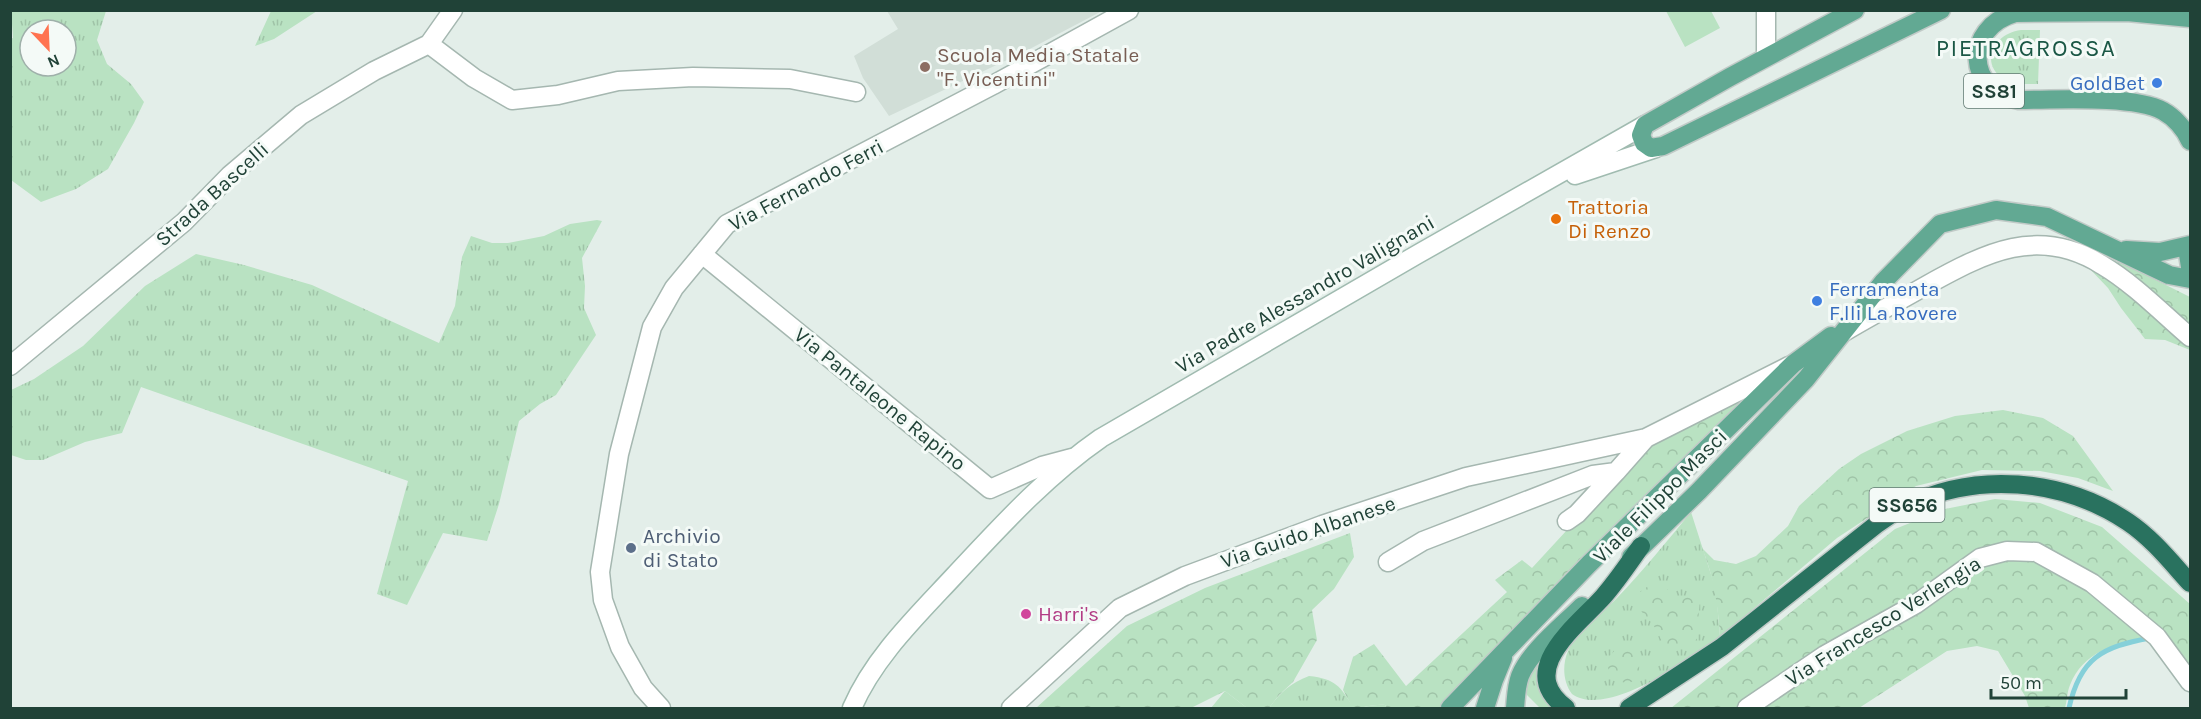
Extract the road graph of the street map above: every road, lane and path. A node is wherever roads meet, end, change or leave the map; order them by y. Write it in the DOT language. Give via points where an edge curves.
graph roads {
  1 [pos="453,10"];
  2 [pos="1129,10"];
  3 [pos="1766,10"];
  4 [pos="1855,10"];
  5 [pos="1941,10"];
  6 [pos="2127,11"];
  7 [pos="2190,18"];
  8 [pos="429,44"];
  9 [pos="1766,57"];
  10 [pos="856,92"];
  11 [pos="1645,125"];
  12 [pos="2190,141"];
  13 [pos="1656,148"];
  14 [pos="1536,188"];
  15 [pos="2190,246"];
  16 [pos="2115,250"];
  17 [pos="702,254"];
  18 [pos="2190,267"];
  19 [pos="2190,279"];
  20 [pos="1847,326"];
  21 [pos="2190,337"];
  22 [pos="1793,364"];
  23 [pos="10,366"];
  24 [pos="1646,438"];
  25 [pos="1072,458"];
  26 [pos="1616,472"];
  27 [pos="1567,521"];
  28 [pos="1641,546"];
  29 [pos="1388,562"];
  30 [pos="2190,583"];
  31 [pos="1722,647"];
  32 [pos="1508,649"];
  33 [pos="2190,682"];
  34 [pos="662,708"];
  35 [pos="852,708"];
  36 [pos="1011,708"];
  37 [pos="1450,708"];
  38 [pos="1485,708"];
  39 [pos="1493,708"];
  40 [pos="1515,708"];
  41 [pos="1566,708"];
  42 [pos="1629,708"];
  43 [pos="1654,708"];
  44 [pos="1747,708"];
  1 -- 8 [label="street"];
  2 -- 17 [label="street, Via Fernando Ferri" via="727,224"];
  3 -- 9 [label="street"];
  4 -- 9 [label="main road, Via Padre Alessandro Valignani"];
  5 -- 13 [label="main road"];
  6 -- 7 [label="main road"];
  6 -- 12 [label="main road, SS81" via="2005,16 1990,26 1981,40 1980,72 1995,91 2010,99 2134,102 2161,110 2187,133"];
  8 -- 10 [label="street" via="474,78 512,100 558,95 618,81 693,76 790,79"];
  8 -- 23 [label="street, Strada Bascelli" via="374,71 301,115 230,175 184,222"];
  9 -- 11 [label="main road, Via Padre Alessandro Valignani"];
  11 -- 13 [label="main road" via="1643,141"];
  11 -- 14 [label="street, Via Padre Alessandro Valignani"];
  13 -- 14 [label="street"];
  14 -- 25 [label="street, Via Padre Alessandro Valignani"];
  15 -- 16 [label="main road, Viale Filippo Masci" via="2160,252"];
  15 -- 18 [label="main road"];
  16 -- 19 [label="main road, Viale Filippo Masci" via="2169,275"];
  16 -- 20 [label="main road, Viale Filippo Masci" via="2047,217 1996,210 1940,224 1883,282"];
  17 -- 25 [label="street, Via Pantaleone Rapino" via="990,489 1042,466"];
  17 -- 34 [label="street, Via Fernando Ferri" via="674,288 652,327 619,454 600,572 603,600 620,647 644,688"];
  20 -- 21 [label="street" via="1982,256 2013,247 2046,246 2075,252 2101,264"];
  20 -- 22 [label="main road, Viale Filippo Masci"];
  20 -- 28 [label="main road, Viale Filippo Masci" via="1806,379"];
  22 -- 24 [label="street, Via Guido Albanese"];
  22 -- 32 [label="main road, Viale Filippo Masci"];
  24 -- 26 [label="street, Via Guido Albanese"];
  24 -- 36 [label="street, Via Guido Albanese" via="1466,477 1185,576 1120,608"];
  25 -- 35 [label="street, Via Padre Alessandro Valignani" via="999,527 922,611 877,665"];
  26 -- 27 [label="street"];
  26 -- 29 [label="street" via="1593,475 1424,541"];
  28 -- 40 [label="main road, Viale Filippo Masci" via="1532,656 1520,676"];
  28 -- 41 [label="highway" via="1604,597 1551,655 1549,686 1558,703"];
  30 -- 31 [label="highway, SS656" via="2128,522 2076,495 2025,484 1958,488 1903,507 1877,524"];
  31 -- 42 [label="highway, SS656"];
  31 -- 43 [label="highway, SS656"];
  32 -- 37 [label="main road, Viale Filippo Masci"];
  32 -- 38 [label="main road, Viale Filippo Masci"];
  33 -- 44 [label="street, Via Francesco Verlengia" via="2157,637 2092,583 2036,552 2007,551 1980,558 1916,604 1825,655"];
  39 -- 40 [label="main road"];
}
